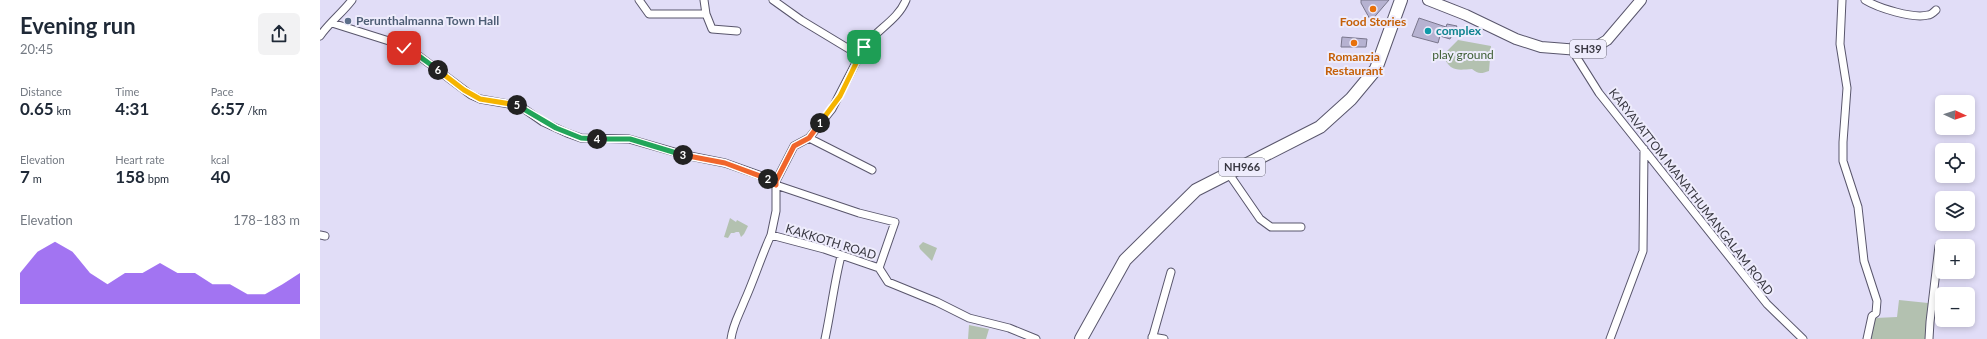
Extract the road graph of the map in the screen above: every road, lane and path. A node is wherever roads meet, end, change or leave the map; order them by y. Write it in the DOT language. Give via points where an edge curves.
graph roads {
  1 [pos="352,0"];
  2 [pos="639,0"];
  3 [pos="704,0"];
  4 [pos="773,0"];
  5 [pos="906,0"];
  6 [pos="1401,0"];
  7 [pos="1428,0"];
  8 [pos="1641,0"];
  9 [pos="1842,0"];
  10 [pos="1865,0"];
  11 [pos="1936,10"];
  12 [pos="706,14"];
  13 [pos="332,24"];
  14 [pos="737,31"];
  15 [pos="320,36"];
  16 [pos="1572,50"];
  17 [pos="859,55"];
  18 [pos="809,138"];
  19 [pos="1644,150"];
  20 [pos="872,170"];
  21 [pos="1229,174"];
  22 [pos="776,185"];
  23 [pos="1301,227"];
  24 [pos="771,236"];
  25 [pos="841,256"];
  26 [pos="879,268"];
  27 [pos="1171,272"];
  28 [pos="1935,279"];
  29 [pos="1152,338"];
  30 [pos="731,339"];
  31 [pos="825,339"];
  32 [pos="1036,339"];
  33 [pos="1080,339"];
  34 [pos="1164,339"];
  35 [pos="1610,339"];
  36 [pos="1803,339"];
  37 [pos="1867,339"];
  38 [pos="1929,339"];
  1 -- 13 [label="street"];
  2 -- 12 [label="street" via="649,14"];
  3 -- 12 [label="street"];
  4 -- 17 [label="street"];
  5 -- 17 [label="street, KAKKOTH ROAD" via="896,15 870,38"];
  6 -- 21 [label="highway, NH966" via="1376,69 1352,99 1320,127"];
  7 -- 16 [label="main road, SH39" via="1516,39 1541,47"];
  8 -- 16 [label="main road, SH39" via="1607,40 1594,48"];
  9 -- 37 [label="street" via="1840,44 1847,88 1843,160 1858,207 1864,262 1877,301 1876,313 1872,316"];
  10 -- 11 [label="street" via="1887,11 1905,14 1928,15"];
  12 -- 14 [label="street" via="712,29"];
  13 -- 15 [label="street" via="326,27"];
  13 -- 22 [label="street" via="389,41 419,56 471,95 520,106 543,122 567,133 581,138 630,139 684,155 725,163 765,177"];
  16 -- 19 [label="street, KARYAVATTOM MANATHUMANGALAM ROAD" via="1599,93"];
  17 -- 18 [label="street, KAKKOTH ROAD" via="840,96"];
  18 -- 20 [label="street"];
  18 -- 22 [label="street, KAKKOTH ROAD" via="794,146"];
  19 -- 35 [label="street" via="1643,251"];
  19 -- 36 [label="street, KARYAVATTOM MANATHUMANGALAM ROAD" via="1767,304"];
  21 -- 23 [label="street" via="1260,219 1270,227"];
  21 -- 33 [label="highway, NH966" via="1196,190 1125,260"];
  22 -- 24 [label="street, KAKKOTH ROAD" via="776,211"];
  22 -- 26 [label="street" via="859,213 896,222"];
  24 -- 25 [label="street, KAKKOTH ROAD" via="824,249"];
  24 -- 30 [label="street" via="734,322"];
  25 -- 26 [label="street, KAKKOTH ROAD"];
  25 -- 31 [label="street" via="833,286 832,308"];
  26 -- 32 [label="street" via="888,282 969,318 1009,328"];
  27 -- 29 [label="street"];
  28 -- 38 [label="street"];
  29 -- 34 [label="street"];
}
